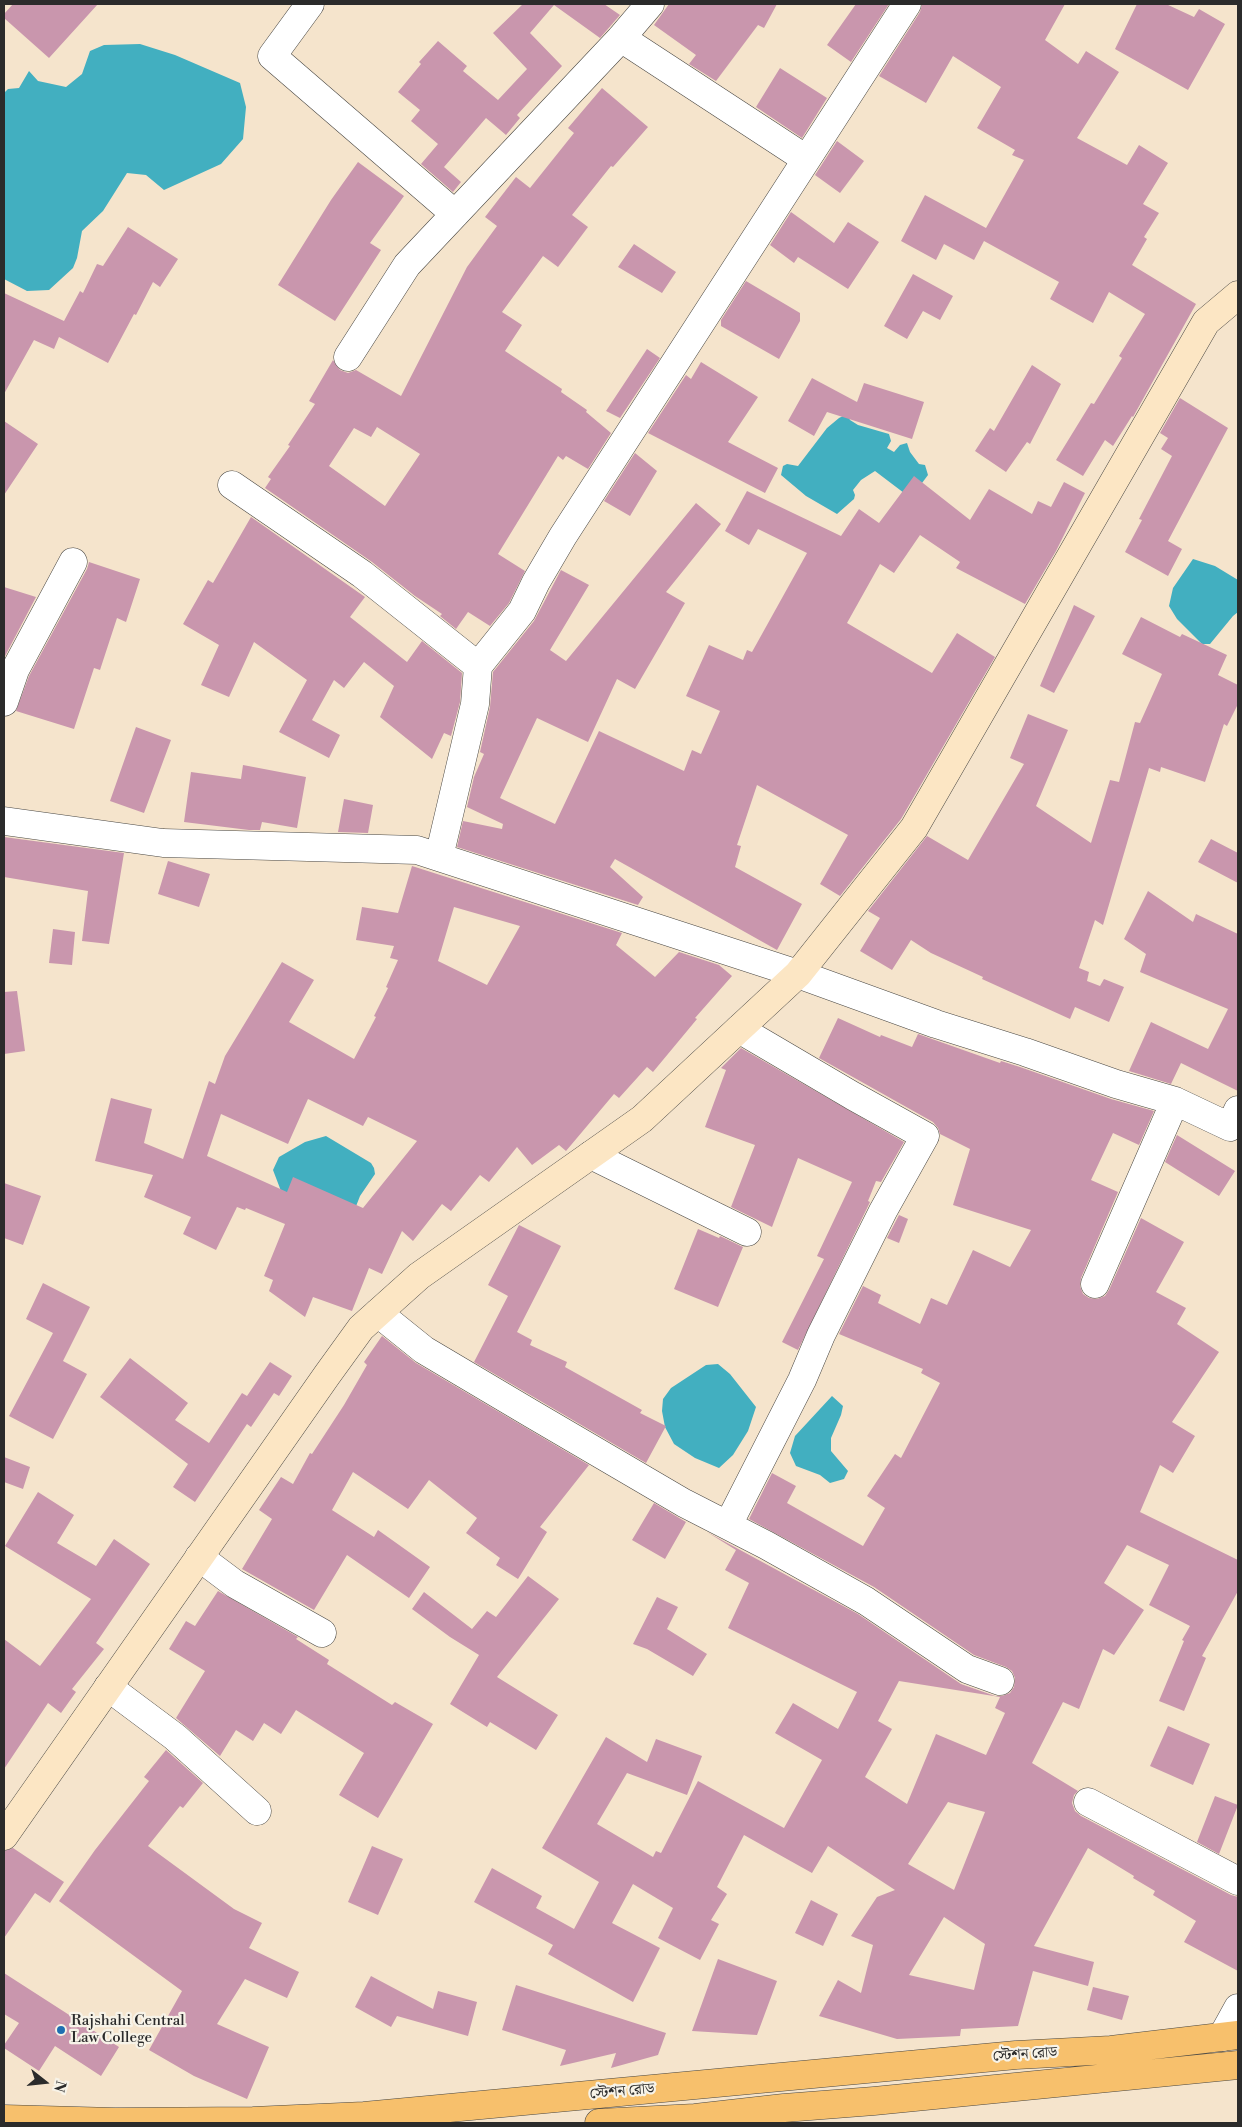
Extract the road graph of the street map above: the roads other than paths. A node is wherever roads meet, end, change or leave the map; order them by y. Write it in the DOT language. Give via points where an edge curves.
graph roads {
  1 [pos="310,4"];
  2 [pos="650,4"];
  3 [pos="907,4"];
  4 [pos="621,38"];
  5 [pos="806,159"];
  6 [pos="455,214"];
  7 [pos="1238,295"];
  8 [pos="348,357"];
  9 [pos="232,485"];
  10 [pos="73,562"];
  11 [pos="478,666"];
  12 [pos="4,702"];
  13 [pos="4,821"];
  14 [pos="440,857"];
  15 [pos="798,974"];
  16 [pos="739,1029"];
  17 [pos="1175,1101"];
  18 [pos="1238,1110"];
  19 [pos="591,1155"];
  20 [pos="747,1232"];
  21 [pos="1095,1284"];
  22 [pos="378,1313"];
  23 [pos="728,1525"];
  24 [pos="199,1557"];
  25 [pos="322,1633"];
  26 [pos="1000,1681"];
  27 [pos="108,1687"];
  28 [pos="1088,1802"];
  29 [pos="257,1811"];
  30 [pos="4,1836"];
  31 [pos="1238,1881"];
  32 [pos="1238,2008"];
  33 [pos="1230,2036"];
  34 [pos="1238,2065"];
  35 [pos="4,2119"];
  36 [pos="599,2123"];
  1 -- 6 [label="street" via="272,56"];
  2 -- 4 [label="street"];
  3 -- 5 [label="street"];
  4 -- 5 [label="street"];
  4 -- 6 [label="street"];
  5 -- 11 [label="street" via="563,536 522,612"];
  6 -- 8 [label="street" via="407,265"];
  7 -- 15 [label="main road" via="1206,322 914,828"];
  9 -- 11 [label="street" via="362,574"];
  10 -- 12 [label="street" via="15,670"];
  11 -- 14 [label="street" via="475,704"];
  13 -- 14 [label="street" via="163,843 417,850"];
  14 -- 15 [label="street"];
  15 -- 16 [label="main road"];
  15 -- 17 [label="street" via="936,1024"];
  16 -- 19 [label="main road" via="642,1119"];
  16 -- 23 [label="street" via="925,1136 883,1212"];
  17 -- 18 [label="street" via="1230,1127"];
  17 -- 21 [label="street"];
  19 -- 20 [label="street"];
  19 -- 22 [label="main road" via="419,1276"];
  22 -- 23 [label="street" via="424,1350 667,1493"];
  22 -- 24 [label="main road" via="362,1328 327,1375"];
  23 -- 26 [label="street" via="866,1601 967,1669"];
  24 -- 25 [label="street" via="235,1584"];
  24 -- 27 [label="main road"];
  27 -- 29 [label="street" via="175,1737"];
  27 -- 30 [label="main road"];
  28 -- 31 [label="street"];
  32 -- 33 [label="street"];
  33 -- 35 [label="main road, স্টেশন রোড" via="1111,2050 1016,2055 364,2116 253,2121"];
  34 -- 36 [label="main road, স্টেশন রোড" via="696,2118"];
}
